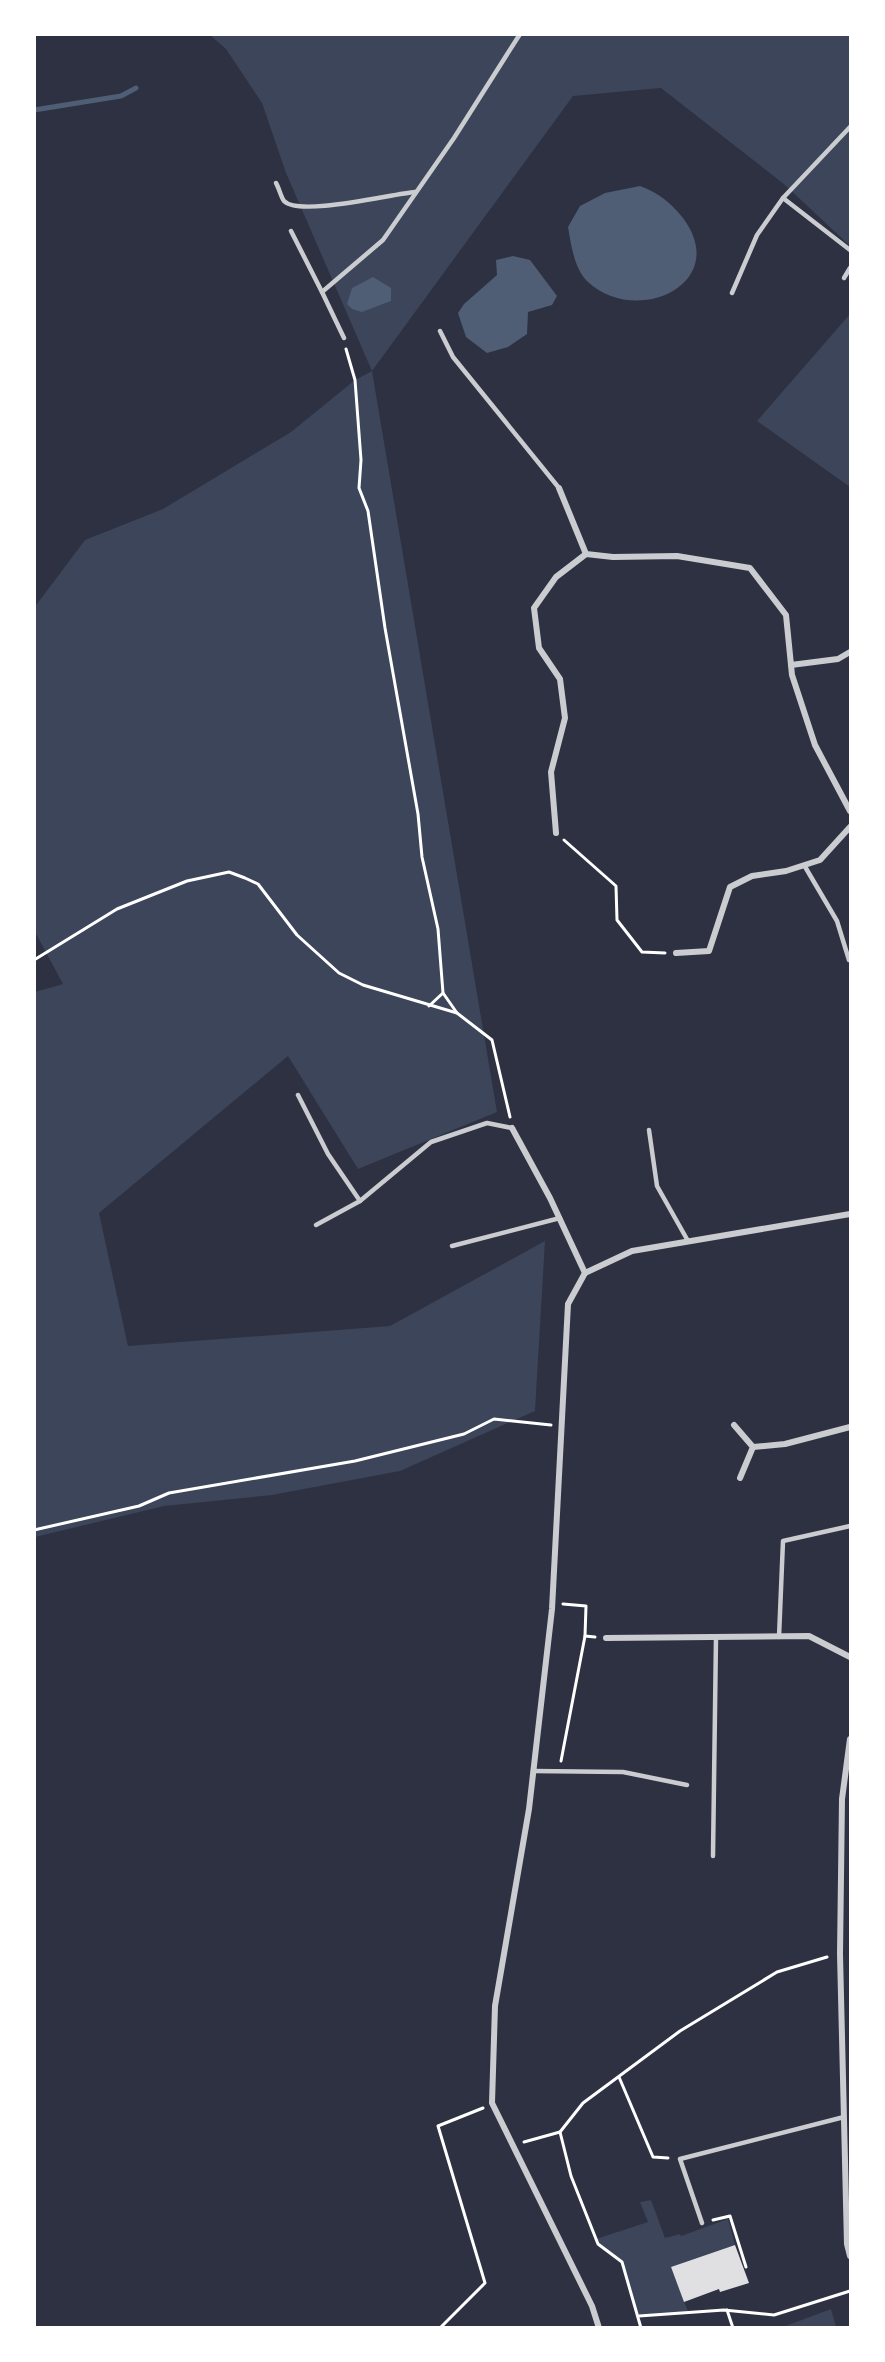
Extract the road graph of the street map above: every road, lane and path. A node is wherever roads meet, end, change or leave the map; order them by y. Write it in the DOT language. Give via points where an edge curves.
graph roads {
  1 [pos="520,34"];
  2 [pos="850,127"];
  3 [pos="276,183"];
  4 [pos="415,192"];
  5 [pos="783,198"];
  6 [pos="291,231"];
  7 [pos="850,250"];
  8 [pos="850,268"];
  9 [pos="844,278"];
  10 [pos="322,291"];
  11 [pos="732,293"];
  12 [pos="440,331"];
  13 [pos="344,338"];
  14 [pos="559,488"];
  15 [pos="586,554"];
  16 [pos="850,652"];
  17 [pos="791,665"];
  18 [pos="850,810"];
  19 [pos="850,827"];
  20 [pos="556,833"];
  21 [pos="804,865"];
  22 [pos="676,953"];
  23 [pos="34,960"];
  24 [pos="849,960"];
  25 [pos="443,993"];
  26 [pos="429,1006"];
  27 [pos="458,1013"];
  28 [pos="298,1095"];
  29 [pos="512,1128"];
  30 [pos="649,1130"];
  31 [pos="360,1201"];
  32 [pos="850,1214"];
  33 [pos="560,1218"];
  34 [pos="316,1225"];
  35 [pos="688,1241"];
  36 [pos="452,1246"];
  37 [pos="585,1273"];
  38 [pos="734,1425"];
  39 [pos="559,1426"];
  40 [pos="850,1427"];
  41 [pos="753,1447"];
  42 [pos="740,1478"];
  43 [pos="850,1526"];
  44 [pos="34,1530"];
  45 [pos="552,1603"];
  46 [pos="585,1636"];
  47 [pos="778,1636"];
  48 [pos="716,1637"];
  49 [pos="606,1638"];
  50 [pos="850,1657"];
  51 [pos="850,1739"];
  52 [pos="533,1771"];
  53 [pos="560,1771"];
  54 [pos="687,1785"];
  55 [pos="842,1799"];
  56 [pos="850,1799"];
  57 [pos="713,1856"];
  58 [pos="840,1954"];
  59 [pos="619,2077"];
  60 [pos="492,2103"];
  61 [pos="844,2117"];
  62 [pos="560,2132"];
  63 [pos="513,2145"];
  64 [pos="680,2159"];
  65 [pos="848,2189"];
  66 [pos="720,2218"];
  67 [pos="702,2223"];
  68 [pos="850,2256"];
  69 [pos="746,2267"];
  70 [pos="850,2290"];
  71 [pos="727,2310"];
  72 [pos="639,2316"];
  73 [pos="440,2328"];
  74 [pos="599,2328"];
  75 [pos="641,2328"];
  76 [pos="733,2328"];
  1 -- 4 [label="lane"];
  2 -- 5 [label="lane"];
  3 -- 4 [label="lane" via="284,201 318,208"];
  4 -- 10 [label="lane" via="383,240"];
  5 -- 7 [label="lane"];
  5 -- 11 [label="lane" via="757,235"];
  6 -- 10 [label="lane"];
  8 -- 9 [label="lane"];
  10 -- 13 [label="lane"];
  12 -- 14 [label="lane" via="453,357"];
  13 -- 25 [label="path" via="355,380 361,460 359,488 368,511 422,857 438,929"];
  14 -- 15 [label="street"];
  15 -- 17 [label="street" via="677,556 750,568 786,615"];
  15 -- 20 [label="street" via="556,577 534,608 539,648 560,679 565,718 551,772"];
  16 -- 17 [label="street" via="838,659"];
  17 -- 18 [label="street" via="815,745"];
  19 -- 21 [label="street" via="820,860"];
  20 -- 22 [label="path" via="616,886 617,920 642,952"];
  21 -- 22 [label="street" via="752,876 730,888 709,951"];
  21 -- 24 [label="lane" via="837,921"];
  23 -- 26 [label="path" via="117,909 187,881 229,872 258,884 297,935 339,973 363,985"];
  25 -- 26 [label="path"];
  25 -- 27 [label="path"];
  26 -- 27 [label="path"];
  27 -- 29 [label="path" via="492,1041"];
  28 -- 31 [label="lane" via="328,1154"];
  29 -- 31 [label="lane" via="487,1123 431,1142"];
  29 -- 33 [label="street"];
  30 -- 35 [label="lane" via="657,1186"];
  31 -- 34 [label="lane"];
  32 -- 35 [label="street"];
  33 -- 36 [label="lane"];
  33 -- 37 [label="street"];
  35 -- 37 [label="street" via="632,1251"];
  37 -- 39 [label="street" via="568,1304"];
  38 -- 41 [label="street"];
  39 -- 44 [label="path" via="494,1419 464,1434 355,1461 169,1493 139,1506"];
  39 -- 45 [label="street"];
  40 -- 41 [label="street" via="785,1444"];
  41 -- 42 [label="street"];
  43 -- 47 [label="lane" via="783,1541"];
  45 -- 46 [label="path" via="586,1606"];
  45 -- 52 [label="street"];
  46 -- 49 [label="path"];
  46 -- 53 [label="path"];
  47 -- 48 [label="street"];
  47 -- 50 [label="street" via="809,1636"];
  48 -- 49 [label="street"];
  48 -- 57 [label="lane"];
  51 -- 55 [label="street"];
  52 -- 53 [label="lane"];
  52 -- 60 [label="street" via="495,2006"];
  53 -- 54 [label="lane" via="623,1772"];
  55 -- 56 [label="lane"];
  55 -- 58 [label="street"];
  58 -- 59 [label="path" via="777,1972 680,2031"];
  58 -- 61 [label="street"];
  59 -- 62 [label="path" via="583,2103"];
  59 -- 64 [label="path" via="652,2157"];
  60 -- 63 [label="street"];
  60 -- 73 [label="path" via="438,2126 484,2283"];
  61 -- 64 [label="lane"];
  61 -- 65 [label="street"];
  62 -- 63 [label="path"];
  62 -- 72 [label="path" via="571,2176 598,2244 622,2262"];
  63 -- 74 [label="street" via="592,2306"];
  64 -- 67 [label="lane"];
  65 -- 68 [label="street"];
  66 -- 69 [label="path" via="730,2216"];
  70 -- 71 [label="path" via="774,2315"];
  71 -- 72 [label="path"];
  71 -- 76 [label="path"];
  72 -- 75 [label="path"];
}
